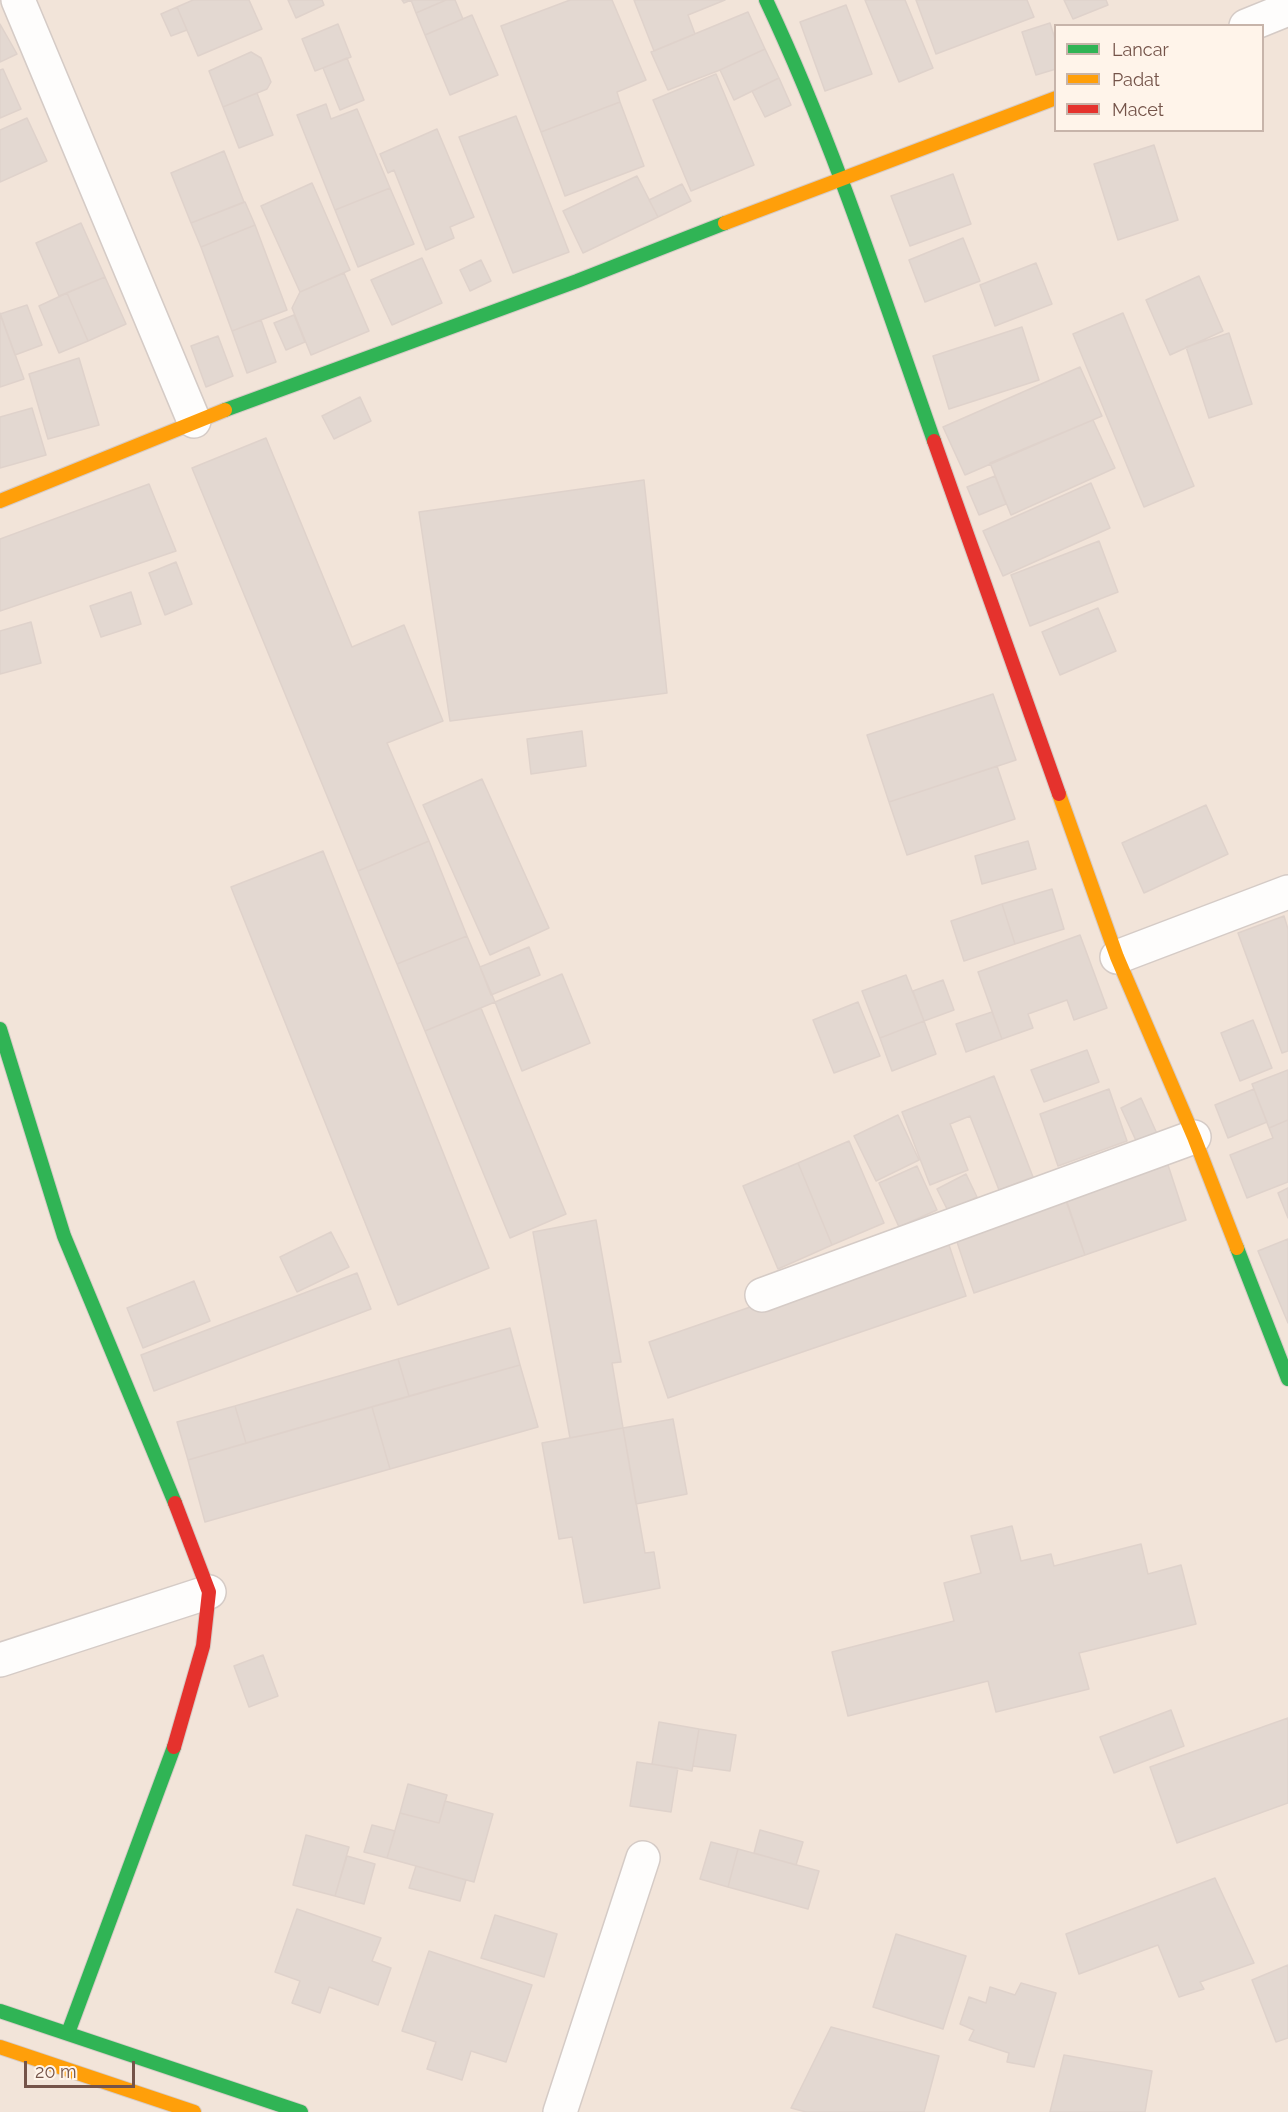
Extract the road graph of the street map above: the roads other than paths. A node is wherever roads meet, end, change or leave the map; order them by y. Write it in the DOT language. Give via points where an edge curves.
graph roads {
  1 [pos="18,0"];
  2 [pos="766,0"];
  3 [pos="1288,9"];
  4 [pos="1251,24"];
  5 [pos="1054,99"];
  6 [pos="841,178"];
  7 [pos="194,421"];
  8 [pos="0,501"];
  9 [pos="1288,892"];
  10 [pos="1117,957"];
  11 [pos="0,1029"];
  12 [pos="1194,1137"];
  13 [pos="762,1295"];
  14 [pos="1288,1379"];
  15 [pos="209,1592"];
  16 [pos="0,1660"];
  17 [pos="643,1858"];
  18 [pos="0,2011"];
  19 [pos="68,2033"];
  20 [pos="0,2047"];
  21 [pos="194,2112"];
  22 [pos="302,2112"];
  23 [pos="560,2112"];
  1 -- 7 [label="street"];
  2 -- 6 [label="street"];
  3 -- 4 [label="street"];
  5 -- 6 [label="street"];
  6 -- 7 [label="street" via="577,281"];
  6 -- 10 [label="street"];
  7 -- 8 [label="street"];
  9 -- 10 [label="street"];
  10 -- 12 [label="street"];
  11 -- 15 [label="street" via="64,1236"];
  12 -- 13 [label="street"];
  12 -- 14 [label="street"];
  15 -- 16 [label="street"];
  15 -- 19 [label="street" via="203,1646 180,1730"];
  17 -- 23 [label="street"];
  18 -- 19 [label="street"];
  19 -- 22 [label="street"];
  20 -- 21 [label="street"];
}
